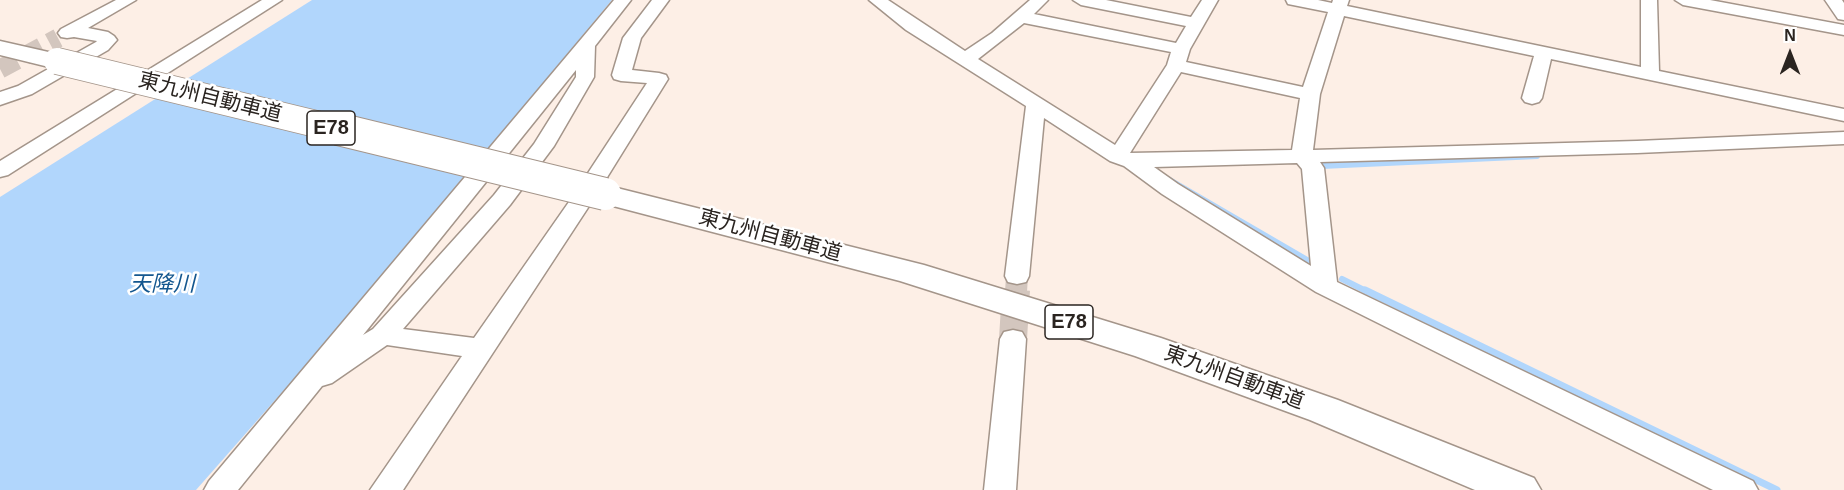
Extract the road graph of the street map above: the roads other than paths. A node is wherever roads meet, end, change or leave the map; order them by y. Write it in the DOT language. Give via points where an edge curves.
graph roads {
  1 [pos="128,0"];
  2 [pos="260,0"];
  3 [pos="274,0"];
  4 [pos="623,0"];
  5 [pos="661,0"];
  6 [pos="877,0"];
  7 [pos="1040,0"];
  8 [pos="1081,0"];
  9 [pos="1210,0"];
  10 [pos="1294,0"];
  11 [pos="1649,0"];
  12 [pos="1683,0"];
  13 [pos="1833,0"];
  14 [pos="1340,4"];
  15 [pos="1844,15"];
  16 [pos="1021,17"];
  17 [pos="1194,23"];
  18 [pos="1844,30"];
  19 [pos="62,44"];
  20 [pos="586,44"];
  21 [pos="0,48"];
  22 [pos="1544,52"];
  23 [pos="1178,57"];
  24 [pos="966,59"];
  25 [pos="1650,76"];
  26 [pos="1310,94"];
  27 [pos="1532,98"];
  28 [pos="0,99"];
  29 [pos="1036,103"];
  30 [pos="1844,115"];
  31 [pos="1844,138"];
  32 [pos="1302,155"];
  33 [pos="0,157"];
  34 [pos="1125,158"];
  35 [pos="0,170"];
  36 [pos="1017,276"];
  37 [pos="1325,286"];
  38 [pos="382,335"];
  39 [pos="1013,339"];
  40 [pos="482,349"];
  41 [pos="298,392"];
  42 [pos="220,490"];
  43 [pos="386,490"];
  44 [pos="1000,490"];
  45 [pos="1519,490"];
  46 [pos="1742,490"];
  1 -- 19 [label="street"];
  2 -- 33 [label="street" via="115,81"];
  3 -- 35 [label="street"];
  4 -- 20 [label="street"];
  5 -- 40 [label="street" via="632,38 621,75 659,79"];
  6 -- 24 [label="street"];
  7 -- 16 [label="street"];
  8 -- 17 [label="street"];
  9 -- 17 [label="street"];
  10 -- 14 [label="street"];
  11 -- 25 [label="street"];
  12 -- 18 [label="street"];
  13 -- 15 [label="street"];
  14 -- 22 [label="street"];
  14 -- 26 [label="street"];
  16 -- 23 [label="street"];
  16 -- 24 [label="street"];
  17 -- 23 [label="street"];
  19 -- 21 [label="highway, 東九州自動車道 / E78"];
  19 -- 28 [label="street" via="102,36 108,40 25,90"];
  19 -- 45 [label="highway, 東九州自動車道 / E78, bridge" via="605,194 912,273 1148,347 1324,410"];
  20 -- 38 [label="street" via="585,77 543,146 502,200"];
  20 -- 41 [label="street"];
  22 -- 25 [label="street"];
  22 -- 27 [label="street"];
  23 -- 26 [label="street"];
  23 -- 34 [label="street"];
  24 -- 29 [label="street"];
  25 -- 30 [label="street"];
  26 -- 32 [label="street"];
  29 -- 34 [label="street"];
  29 -- 36 [label="street"];
  31 -- 32 [label="street"];
  32 -- 34 [label="street"];
  32 -- 37 [label="street" via="1314,168"];
  34 -- 37 [label="street"];
  37 -- 46 [label="street"];
  38 -- 40 [label="street"];
  38 -- 41 [label="street"];
  39 -- 44 [label="street"];
  40 -- 43 [label="street"];
  41 -- 42 [label="street"];
}
